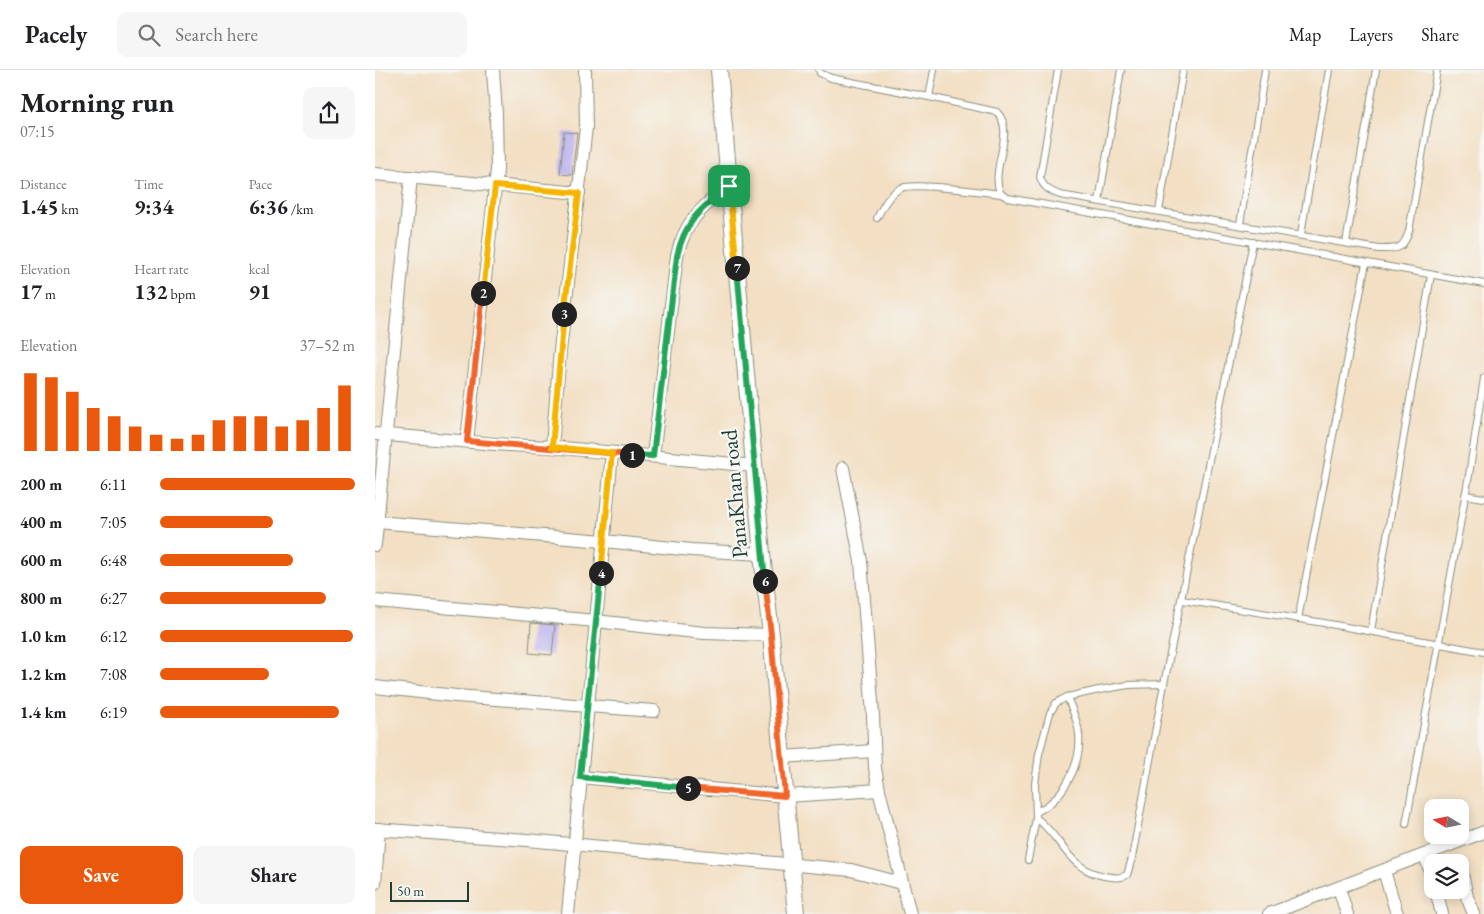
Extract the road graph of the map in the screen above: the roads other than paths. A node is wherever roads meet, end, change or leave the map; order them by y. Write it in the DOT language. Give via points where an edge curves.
graph roads {
  1 [pos="493,70"];
  2 [pos="585,70"];
  3 [pos="719,70"];
  4 [pos="819,70"];
  5 [pos="934,70"];
  6 [pos="1057,70"];
  7 [pos="1121,70"];
  8 [pos="1183,70"];
  9 [pos="1265,70"];
  10 [pos="1329,70"];
  11 [pos="1376,70"];
  12 [pos="1437,70"];
  13 [pos="929,97"];
  14 [pos="375,174"];
  15 [pos="411,177"];
  16 [pos="495,186"];
  17 [pos="729,186"];
  18 [pos="579,193"];
  19 [pos="1001,194"];
  20 [pos="1099,201"];
  21 [pos="1159,211"];
  22 [pos="877,218"];
  23 [pos="1240,224"];
  24 [pos="1301,234"];
  25 [pos="1253,242"];
  26 [pos="1346,243"];
  27 [pos="1365,262"];
  28 [pos="1431,275"];
  29 [pos="1484,284"];
  30 [pos="1484,378"];
  31 [pos="1482,408"];
  32 [pos="380,434"];
  33 [pos="467,441"];
  34 [pos="552,447"];
  35 [pos="612,453"];
  36 [pos="653,456"];
  37 [pos="755,466"];
  38 [pos="843,468"];
  39 [pos="1465,495"];
  40 [pos="1484,498"];
  41 [pos="377,522"];
  42 [pos="604,541"];
  43 [pos="375,545"];
  44 [pos="762,554"];
  45 [pos="375,600"];
  46 [pos="1182,600"];
  47 [pos="1298,619"];
  48 [pos="596,621"];
  49 [pos="1371,631"];
  50 [pos="771,635"];
  51 [pos="1438,643"];
  52 [pos="1484,652"];
  53 [pos="1164,684"];
  54 [pos="375,687"];
  55 [pos="1067,697"];
  56 [pos="587,707"];
  57 [pos="654,711"];
  58 [pos="874,751"];
  59 [pos="782,757"];
  60 [pos="580,777"];
  61 [pos="879,790"];
  62 [pos="785,796"];
  63 [pos="1036,815"];
  64 [pos="1406,824"];
  65 [pos="377,829"];
  66 [pos="1484,832"];
  67 [pos="1469,838"];
  68 [pos="1455,844"];
  69 [pos="574,846"];
  70 [pos="1428,854"];
  71 [pos="1458,854"];
  72 [pos="1424,855"];
  73 [pos="1028,860"];
  74 [pos="792,865"];
  75 [pos="1384,871"];
  76 [pos="375,883"];
  77 [pos="901,883"];
  78 [pos="1339,888"];
  79 [pos="1438,899"];
  80 [pos="1468,899"];
  81 [pos="567,914"];
  82 [pos="796,914"];
  83 [pos="910,914"];
  84 [pos="1269,914"];
  85 [pos="1347,914"];
  86 [pos="1397,914"];
  87 [pos="1442,914"];
  88 [pos="1474,914"];
  1 -- 16 [label="street" via="497,142"];
  2 -- 18 [label="street" via="586,128"];
  3 -- 17 [label="street, PanaKhan road"];
  4 -- 13 [label="lane" via="831,78"];
  5 -- 13 [label="lane"];
  6 -- 20 [label="lane" via="1041,164 1042,184 1060,195"];
  7 -- 20 [label="lane"];
  8 -- 21 [label="lane"];
  9 -- 23 [label="lane"];
  10 -- 24 [label="lane"];
  11 -- 26 [label="lane"];
  12 -- 26 [label="lane" via="1405,243 1393,249"];
  13 -- 19 [label="lane" via="990,110 1002,117 1004,132 997,182"];
  14 -- 15 [label="street"];
  15 -- 16 [label="street"];
  15 -- 32 [label="street"];
  16 -- 18 [label="street"];
  16 -- 33 [label="street"];
  17 -- 36 [label="street" via="689,223 681,240"];
  17 -- 37 [label="street, PanaKhan road"];
  18 -- 34 [label="street"];
  19 -- 22 [label="lane" via="907,186 892,194"];
  19 -- 25 [label="lane" via="1019,201"];
  20 -- 21 [label="lane"];
  21 -- 23 [label="lane"];
  23 -- 24 [label="lane"];
  24 -- 26 [label="lane"];
  25 -- 27 [label="lane"];
  25 -- 46 [label="lane"];
  27 -- 28 [label="lane"];
  27 -- 47 [label="lane"];
  28 -- 29 [label="lane"];
  28 -- 49 [label="lane"];
  30 -- 31 [label="lane"];
  31 -- 39 [label="lane"];
  32 -- 33 [label="street"];
  32 -- 41 [label="street"];
  33 -- 34 [label="street"];
  34 -- 35 [label="street"];
  35 -- 36 [label="street"];
  35 -- 42 [label="street"];
  36 -- 37 [label="street"];
  37 -- 44 [label="street, PanaKhan road"];
  38 -- 58 [label="street" via="861,560"];
  39 -- 40 [label="lane"];
  39 -- 51 [label="lane"];
  41 -- 42 [label="street"];
  41 -- 43 [label="street"];
  42 -- 44 [label="street"];
  42 -- 48 [label="street"];
  44 -- 50 [label="street, PanaKhan road"];
  45 -- 48 [label="street"];
  46 -- 47 [label="lane"];
  46 -- 53 [label="lane"];
  47 -- 49 [label="lane"];
  48 -- 50 [label="street" via="704,633"];
  48 -- 56 [label="street"];
  49 -- 51 [label="lane"];
  50 -- 59 [label="street, PanaKhan road"];
  51 -- 52 [label="lane"];
  51 -- 64 [label="lane"];
  53 -- 55 [label="lane" via="1099,690"];
  53 -- 63 [label="lane" via="1127,875 1117,878 1085,870 1068,855"];
  54 -- 56 [label="street"];
  55 -- 63 [label="lane" via="1052,708 1039,754 1035,784"];
  55 -- 63 [label="lane" via="1079,732 1079,752 1069,778 1056,797"];
  56 -- 57 [label="street"];
  56 -- 60 [label="street"];
  58 -- 59 [label="street"];
  58 -- 61 [label="street"];
  59 -- 62 [label="street, PanaKhan road"];
  60 -- 62 [label="street"];
  60 -- 69 [label="street"];
  61 -- 62 [label="street"];
  61 -- 77 [label="street"];
  62 -- 74 [label="street, PanaKhan road"];
  63 -- 73 [label="lane"];
  65 -- 69 [label="street"];
  65 -- 76 [label="street"];
  66 -- 67 [label="street"];
  68 -- 70 [label="street"];
  68 -- 71 [label="street"];
  69 -- 74 [label="street"];
  69 -- 81 [label="street"];
  72 -- 75 [label="street"];
  74 -- 77 [label="street" via="851,870"];
  74 -- 82 [label="street, PanaKhan road"];
  75 -- 78 [label="street"];
  75 -- 86 [label="street"];
  77 -- 83 [label="street"];
  78 -- 84 [label="street"];
  78 -- 85 [label="street"];
  79 -- 87 [label="street"];
  80 -- 88 [label="street"];
}
